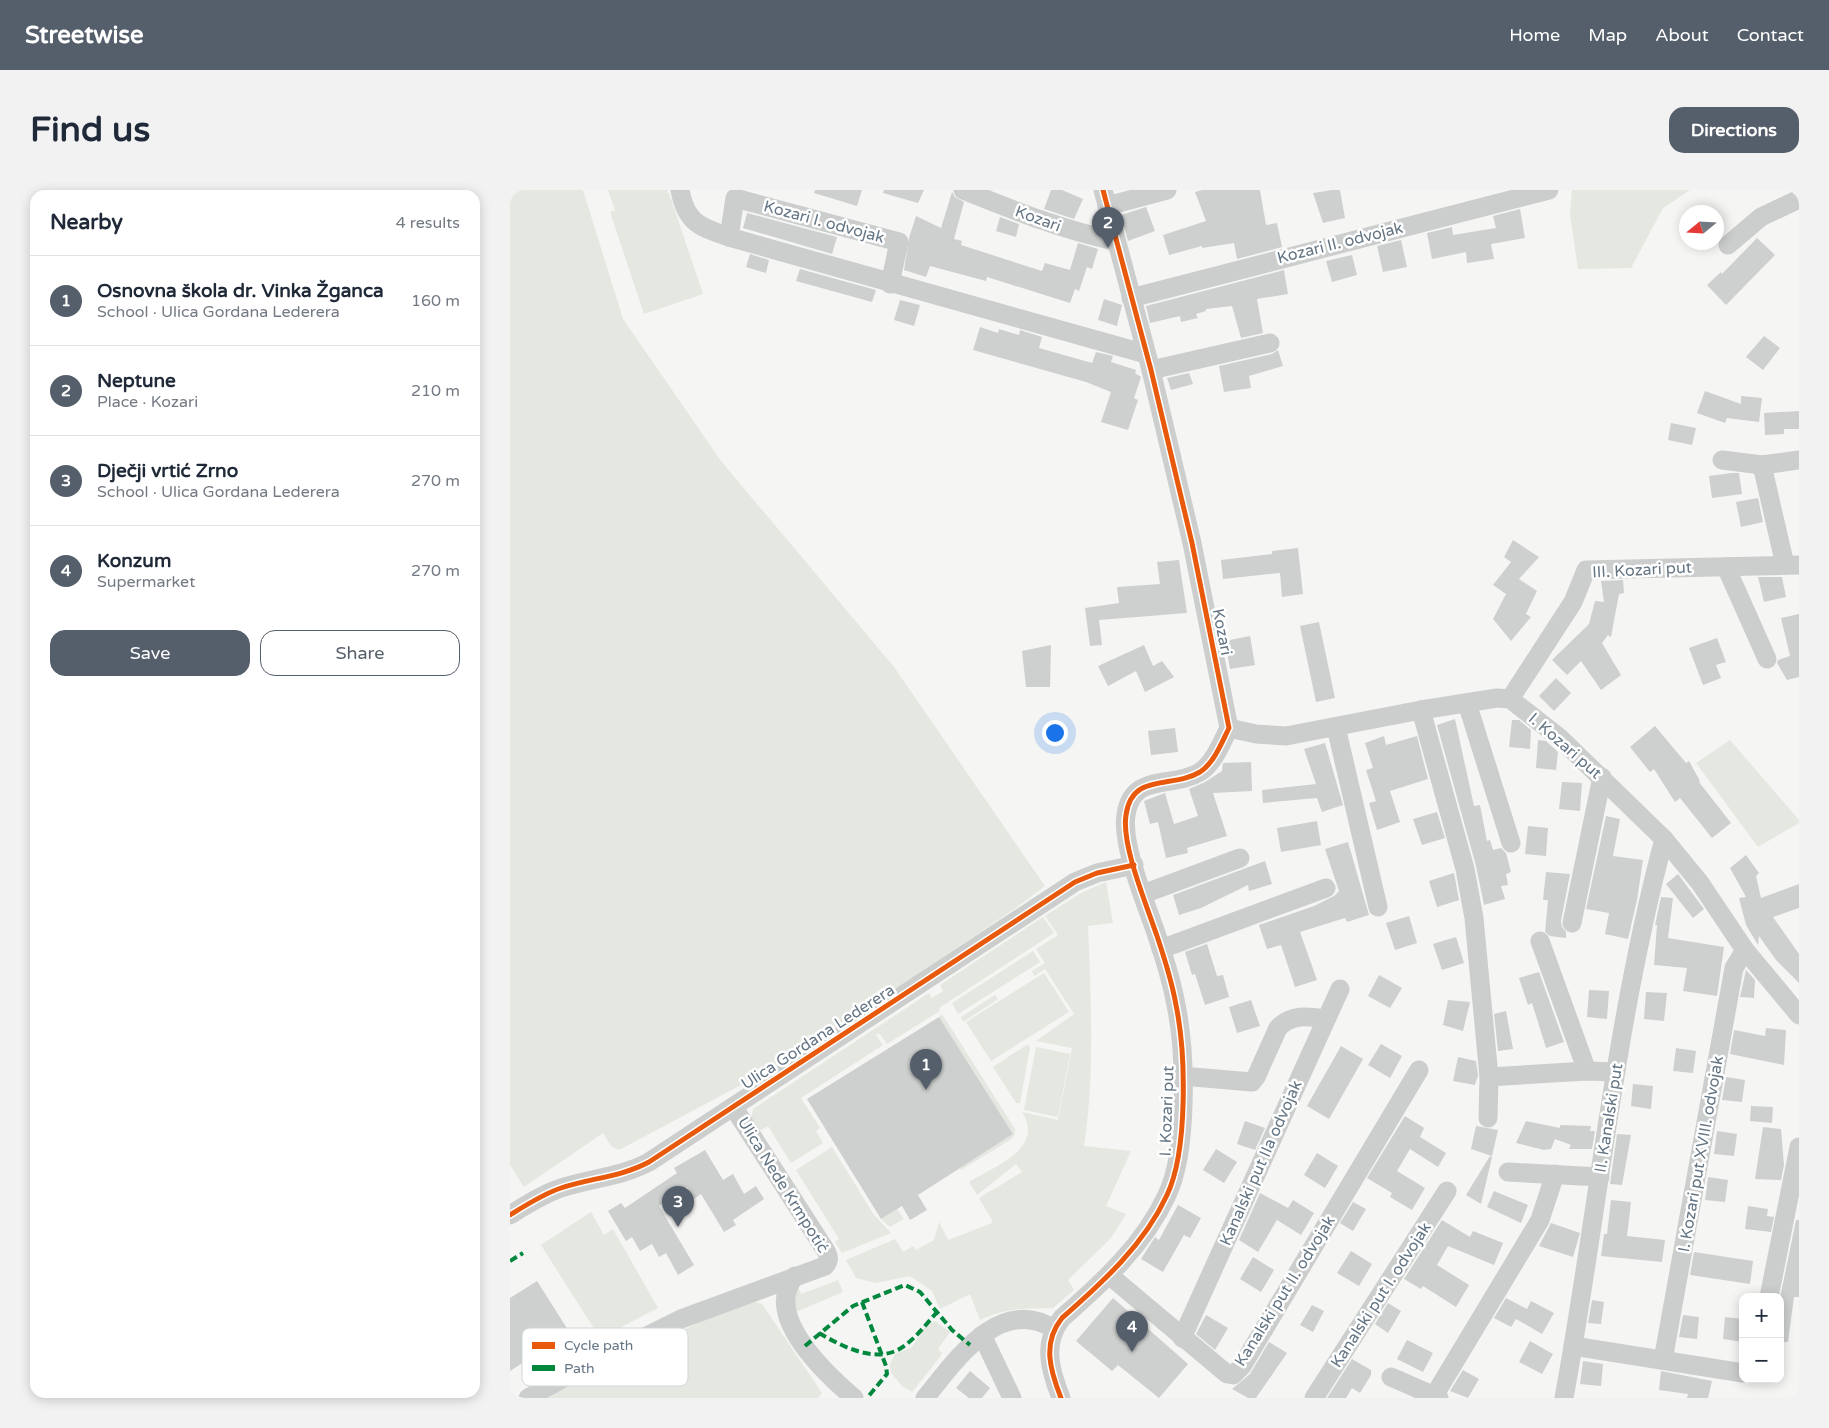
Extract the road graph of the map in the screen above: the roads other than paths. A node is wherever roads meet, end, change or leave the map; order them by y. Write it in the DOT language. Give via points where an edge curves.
graph roads {
  1 [pos="680,190"];
  2 [pos="963,190"];
  3 [pos="1167,190"];
  4 [pos="1548,190"];
  5 [pos="1105,198"];
  6 [pos="1799,199"];
  7 [pos="729,237"];
  8 [pos="1115,241"];
  9 [pos="1728,245"];
  10 [pos="890,284"];
  11 [pos="1132,298"];
  12 [pos="1270,343"];
  13 [pos="1149,362"];
  14 [pos="1722,460"];
  15 [pos="1799,460"];
  16 [pos="1762,464"];
  17 [pos="1792,565"];
  18 [pos="1726,567"];
  19 [pos="1767,659"];
  20 [pos="1510,699"];
  21 [pos="1467,703"];
  22 [pos="1421,710"];
  23 [pos="1336,727"];
  24 [pos="1229,728"];
  25 [pos="1602,777"];
  26 [pos="1664,840"];
  27 [pos="1511,843"];
  28 [pos="1240,858"];
  29 [pos="1134,865"];
  30 [pos="1326,888"];
  31 [pos="1143,894"];
  32 [pos="1378,907"];
  33 [pos="1572,923"];
  34 [pos="1540,941"];
  35 [pos="1161,949"];
  36 [pos="1745,950"];
  37 [pos="1340,989"];
  38 [pos="1799,1015"];
  39 [pos="1325,1020"];
  40 [pos="1419,1070"];
  41 [pos="1587,1071"];
  42 [pos="1616,1072"];
  43 [pos="1182,1076"];
  44 [pos="1489,1077"];
  45 [pos="734,1108"];
  46 [pos="1488,1118"];
  47 [pos="1799,1148"];
  48 [pos="1508,1172"];
  49 [pos="1555,1174"];
  50 [pos="1600,1177"];
  51 [pos="1447,1191"];
  52 [pos="510,1216"];
  53 [pos="1109,1275"];
  54 [pos="795,1276"];
  55 [pos="749,1293"];
  56 [pos="1770,1293"];
  57 [pos="792,1325"];
  58 [pos="663,1328"];
  59 [pos="1054,1329"];
  60 [pos="982,1335"];
  61 [pos="1182,1338"];
  62 [pos="1573,1346"];
  63 [pos="1663,1360"];
  64 [pos="1739,1372"];
  65 [pos="1391,1377"];
  66 [pos="549,1386"];
  67 [pos="1436,1397"];
  68 [pos="528,1398"];
  69 [pos="854,1398"];
  70 [pos="925,1398"];
  71 [pos="1012,1398"];
  72 [pos="1061,1398"];
  73 [pos="1314,1398"];
  74 [pos="1564,1398"];
  1 -- 7 [label="street" via="687,214 695,224"];
  2 -- 8 [label="street, Kozari" via="1084,235"];
  3 -- 5 [label="street, Kozari"];
  4 -- 11 [label="street, Kozari II. odvojak"];
  5 -- 8 [label="street, Kozari"];
  6 -- 9 [label="street" via="1761,217"];
  7 -- 10 [label="street"];
  7 -- 10 [label="street, Kozari I. odvojak" via="735,198 898,242"];
  8 -- 11 [label="street, Kozari"];
  10 -- 13 [label="street"];
  11 -- 13 [label="street, Kozari"];
  12 -- 13 [label="street"];
  13 -- 24 [label="street, Kozari" via="1192,543"];
  14 -- 16 [label="street"];
  15 -- 16 [label="street"];
  16 -- 17 [label="street, III. Kozari put"];
  17 -- 18 [label="street, III. Kozari put"];
  18 -- 19 [label="street"];
  18 -- 20 [label="street, III. Kozari put" via="1586,570 1573,602"];
  20 -- 21 [label="street"];
  20 -- 25 [label="street, I. Kozari put" via="1560,738"];
  21 -- 22 [label="street"];
  21 -- 27 [label="street"];
  22 -- 23 [label="street"];
  22 -- 44 [label="street" via="1466,869 1474,918"];
  23 -- 24 [label="street" via="1286,736"];
  23 -- 32 [label="street"];
  24 -- 29 [label="street" via="1216,753 1202,770 1186,780 1147,785 1131,798 1126,816 1126,837"];
  25 -- 26 [label="street, I. Kozari put"];
  25 -- 33 [label="street"];
  26 -- 36 [label="street, I. Kozari put" via="1700,883"];
  26 -- 42 [label="street, II. Kanalski put" via="1646,903"];
  28 -- 31 [label="street"];
  29 -- 31 [label="street"];
  29 -- 45 [label="street, Ulica Gordana Lederera" via="1097,873 1075,882"];
  30 -- 35 [label="street"];
  31 -- 35 [label="street"];
  34 -- 41 [label="street"];
  35 -- 43 [label="street, I. Kozari put" via="1178,1020"];
  36 -- 38 [label="street, I. Kozari put"];
  36 -- 63 [label="street, I. Kozari put XVIII. odvojak" via="1734,968"];
  37 -- 39 [label="street, Kanalski put IIa odvojak"];
  39 -- 43 [label="street" via="1302,1016 1283,1022 1252,1082"];
  39 -- 61 [label="street, Kanalski put IIa odvojak"];
  40 -- 61 [label="street, Kanalski put II. odvojak" via="1242,1366 1233,1375 1227,1374"];
  41 -- 42 [label="street"];
  41 -- 44 [label="street"];
  42 -- 50 [label="street, II. Kanalski put"];
  43 -- 53 [label="street, I. Kozari put" via="1182,1130 1175,1175 1147,1230"];
  44 -- 46 [label="street"];
  45 -- 52 [label="street, Ulica Gordana Lederera" via="632,1171 560,1188"];
  45 -- 54 [label="street, Ulica Nede Krmpotić" via="829,1256 825,1266"];
  47 -- 56 [label="street"];
  48 -- 49 [label="street"];
  49 -- 50 [label="street"];
  49 -- 67 [label="street" via="1540,1220"];
  50 -- 62 [label="street, II. Kanalski put"];
  51 -- 73 [label="street, Kanalski put I. odvojak"];
  53 -- 59 [label="street, I. Kozari put"];
  53 -- 61 [label="street, Kanalski put II. odvojak"];
  54 -- 55 [label="street, Ulica Nede Krmpotić"];
  54 -- 57 [label="street" via="787,1288 785,1305"];
  55 -- 57 [label="street" via="758,1294 771,1303"];
  55 -- 58 [label="street, Ulica Nede Krmpotić"];
  57 -- 69 [label="street" via="830,1377"];
  59 -- 60 [label="street" via="1040,1322 1020,1320 1008,1322"];
  59 -- 72 [label="street" via="1049,1362"];
  60 -- 70 [label="street" via="964,1350"];
  60 -- 71 [label="street"];
  62 -- 63 [label="street"];
  62 -- 74 [label="street, II. Kanalski put"];
  63 -- 64 [label="street"];
  65 -- 67 [label="street"];
  66 -- 68 [label="street, Ulica Nede Krmpotić"];
}
